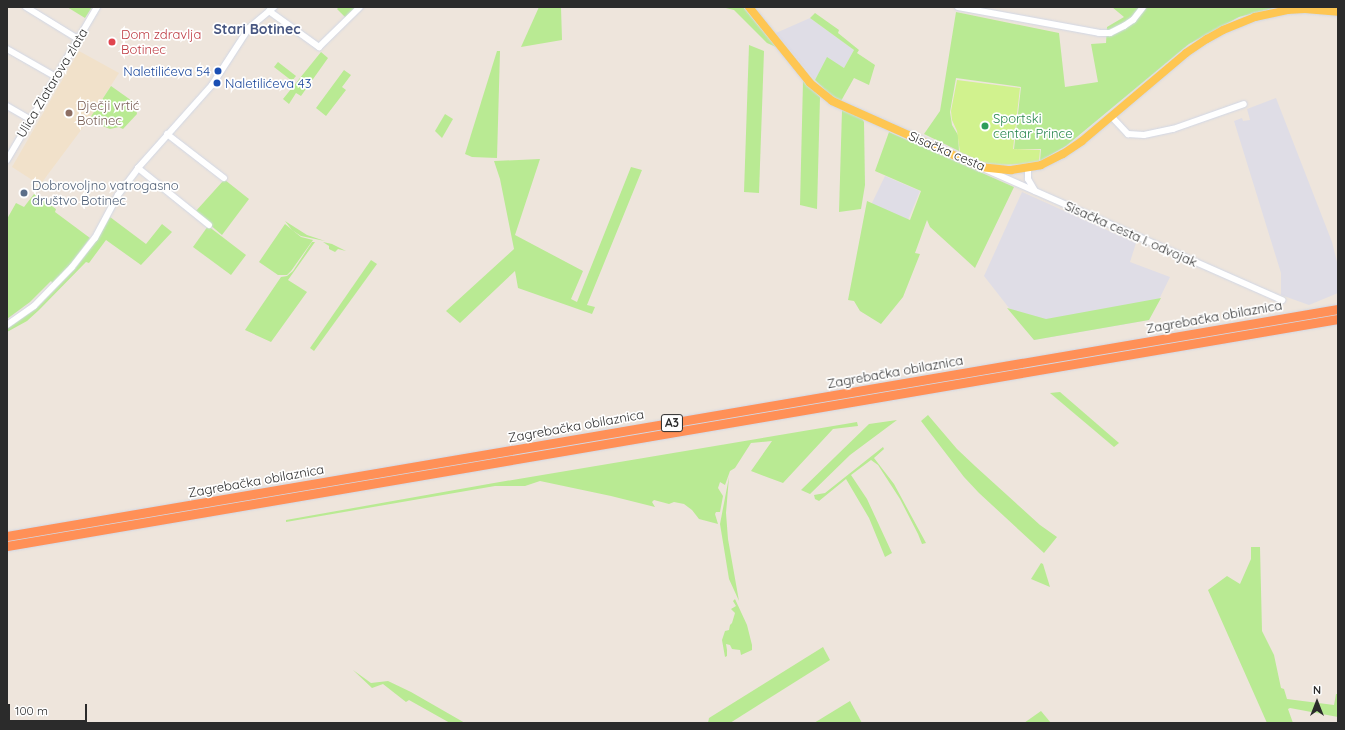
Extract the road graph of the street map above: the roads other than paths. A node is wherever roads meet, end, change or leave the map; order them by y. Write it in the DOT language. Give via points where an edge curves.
graph roads {
  1 [pos="26,7"];
  2 [pos="97,7"];
  3 [pos="360,7"];
  4 [pos="749,7"];
  5 [pos="958,7"];
  6 [pos="1143,7"];
  7 [pos="271,9"];
  8 [pos="1338,12"];
  9 [pos="78,39"];
  10 [pos="7,49"];
  11 [pos="56,77"];
  12 [pos="1244,104"];
  13 [pos="7,106"];
  14 [pos="1111,116"];
  15 [pos="31,120"];
  16 [pos="167,134"];
  17 [pos="7,160"];
  18 [pos="980,167"];
  19 [pos="138,168"];
  20 [pos="1028,168"];
  21 [pos="224,178"];
  22 [pos="1035,192"];
  23 [pos="209,225"];
  24 [pos="1282,300"];
  25 [pos="1338,310"];
  26 [pos="1338,319"];
  27 [pos="7,325"];
  28 [pos="7,536"];
  29 [pos="7,546"];
  1 -- 9 [label="street"];
  2 -- 9 [label="street, Ulica Zlatarova zlata"];
  3 -- 7 [label="street" via="318,47"];
  4 -- 18 [label="main road, Sisačka cesta" via="796,66 824,96"];
  5 -- 6 [label="street" via="1099,33 1110,33 1124,26 1133,20"];
  7 -- 16 [label="street" via="249,28 212,84"];
  8 -- 14 [label="main road, Sisačka cesta" via="1288,10 1240,22 1207,38"];
  9 -- 11 [label="street, Ulica Zlatarova zlata"];
  10 -- 11 [label="street"];
  11 -- 15 [label="street, Ulica Zlatarova zlata"];
  12 -- 14 [label="street" via="1173,129 1144,135 1128,134"];
  13 -- 15 [label="street"];
  14 -- 20 [label="main road, Sisačka cesta" via="1063,154 1048,163"];
  15 -- 17 [label="street, Ulica Zlatarova zlata"];
  16 -- 19 [label="street"];
  16 -- 21 [label="street"];
  18 -- 20 [label="main road, Sisačka cesta" via="1006,170"];
  18 -- 22 [label="street, Sisačka cesta I. odvojak"];
  19 -- 23 [label="street"];
  19 -- 27 [label="street" via="115,200 95,238 72,267 34,306"];
  20 -- 22 [label="street" via="1028,179"];
  22 -- 24 [label="street, Sisačka cesta I. odvojak"];
  25 -- 28 [label="highway, Zagrebačka obilaznica / A3"];
  26 -- 29 [label="highway, Zagrebačka obilaznica / A3"];
}
